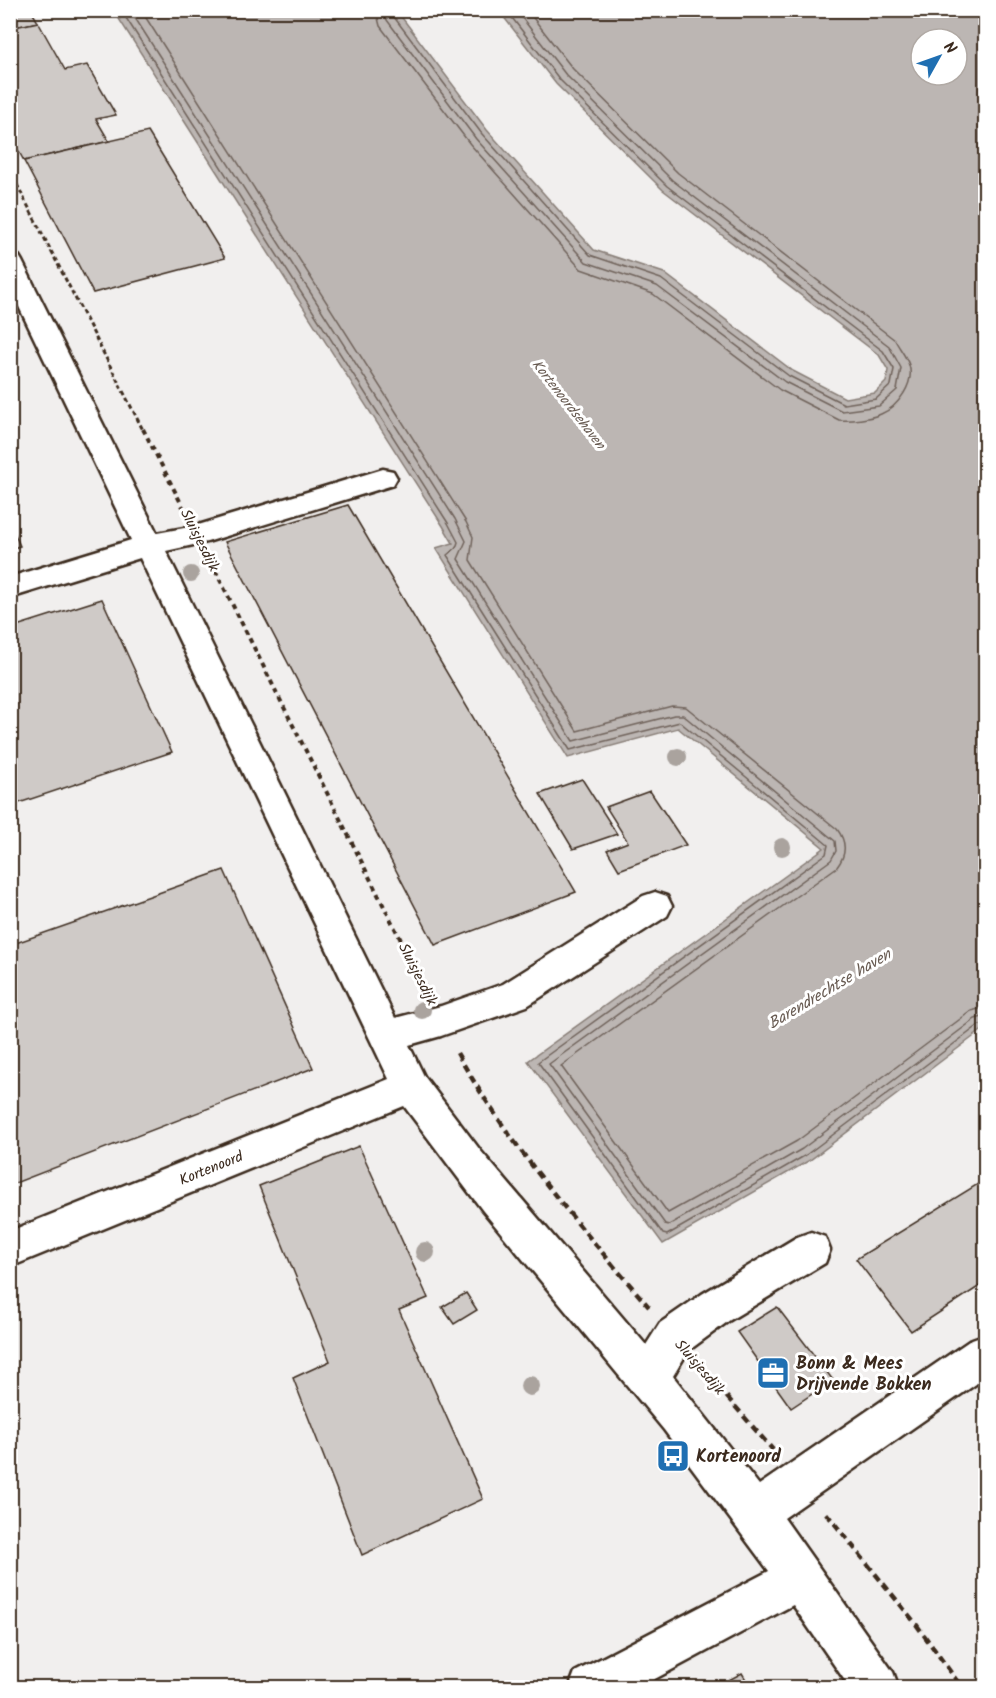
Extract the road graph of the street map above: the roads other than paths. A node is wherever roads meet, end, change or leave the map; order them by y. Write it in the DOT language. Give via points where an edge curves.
graph roads {
  1 [pos="10,261"];
  2 [pos="383,478"];
  3 [pos="149,545"];
  4 [pos="10,588"];
  5 [pos="655,906"];
  6 [pos="385,1036"];
  7 [pos="411,1087"];
  8 [pos="10,1249"];
  9 [pos="811,1250"];
  10 [pos="986,1353"];
  11 [pos="649,1378"];
  12 [pos="755,1513"];
  13 [pos="801,1578"];
  14 [pos="591,1688"];
  15 [pos="877,1688"];
  1 -- 3 [label="street"];
  2 -- 3 [label="street" via="197,535"];
  3 -- 4 [label="street"];
  3 -- 6 [label="street"];
  5 -- 6 [label="street" via="515,995"];
  6 -- 7 [label="street"];
  7 -- 8 [label="street, Kortenoord"];
  7 -- 11 [label="street" via="517,1224"];
  9 -- 11 [label="street" via="716,1306 674,1336"];
  10 -- 12 [label="street"];
  11 -- 12 [label="street"];
  12 -- 13 [label="street"];
  13 -- 14 [label="street"];
  13 -- 15 [label="street"];
}
